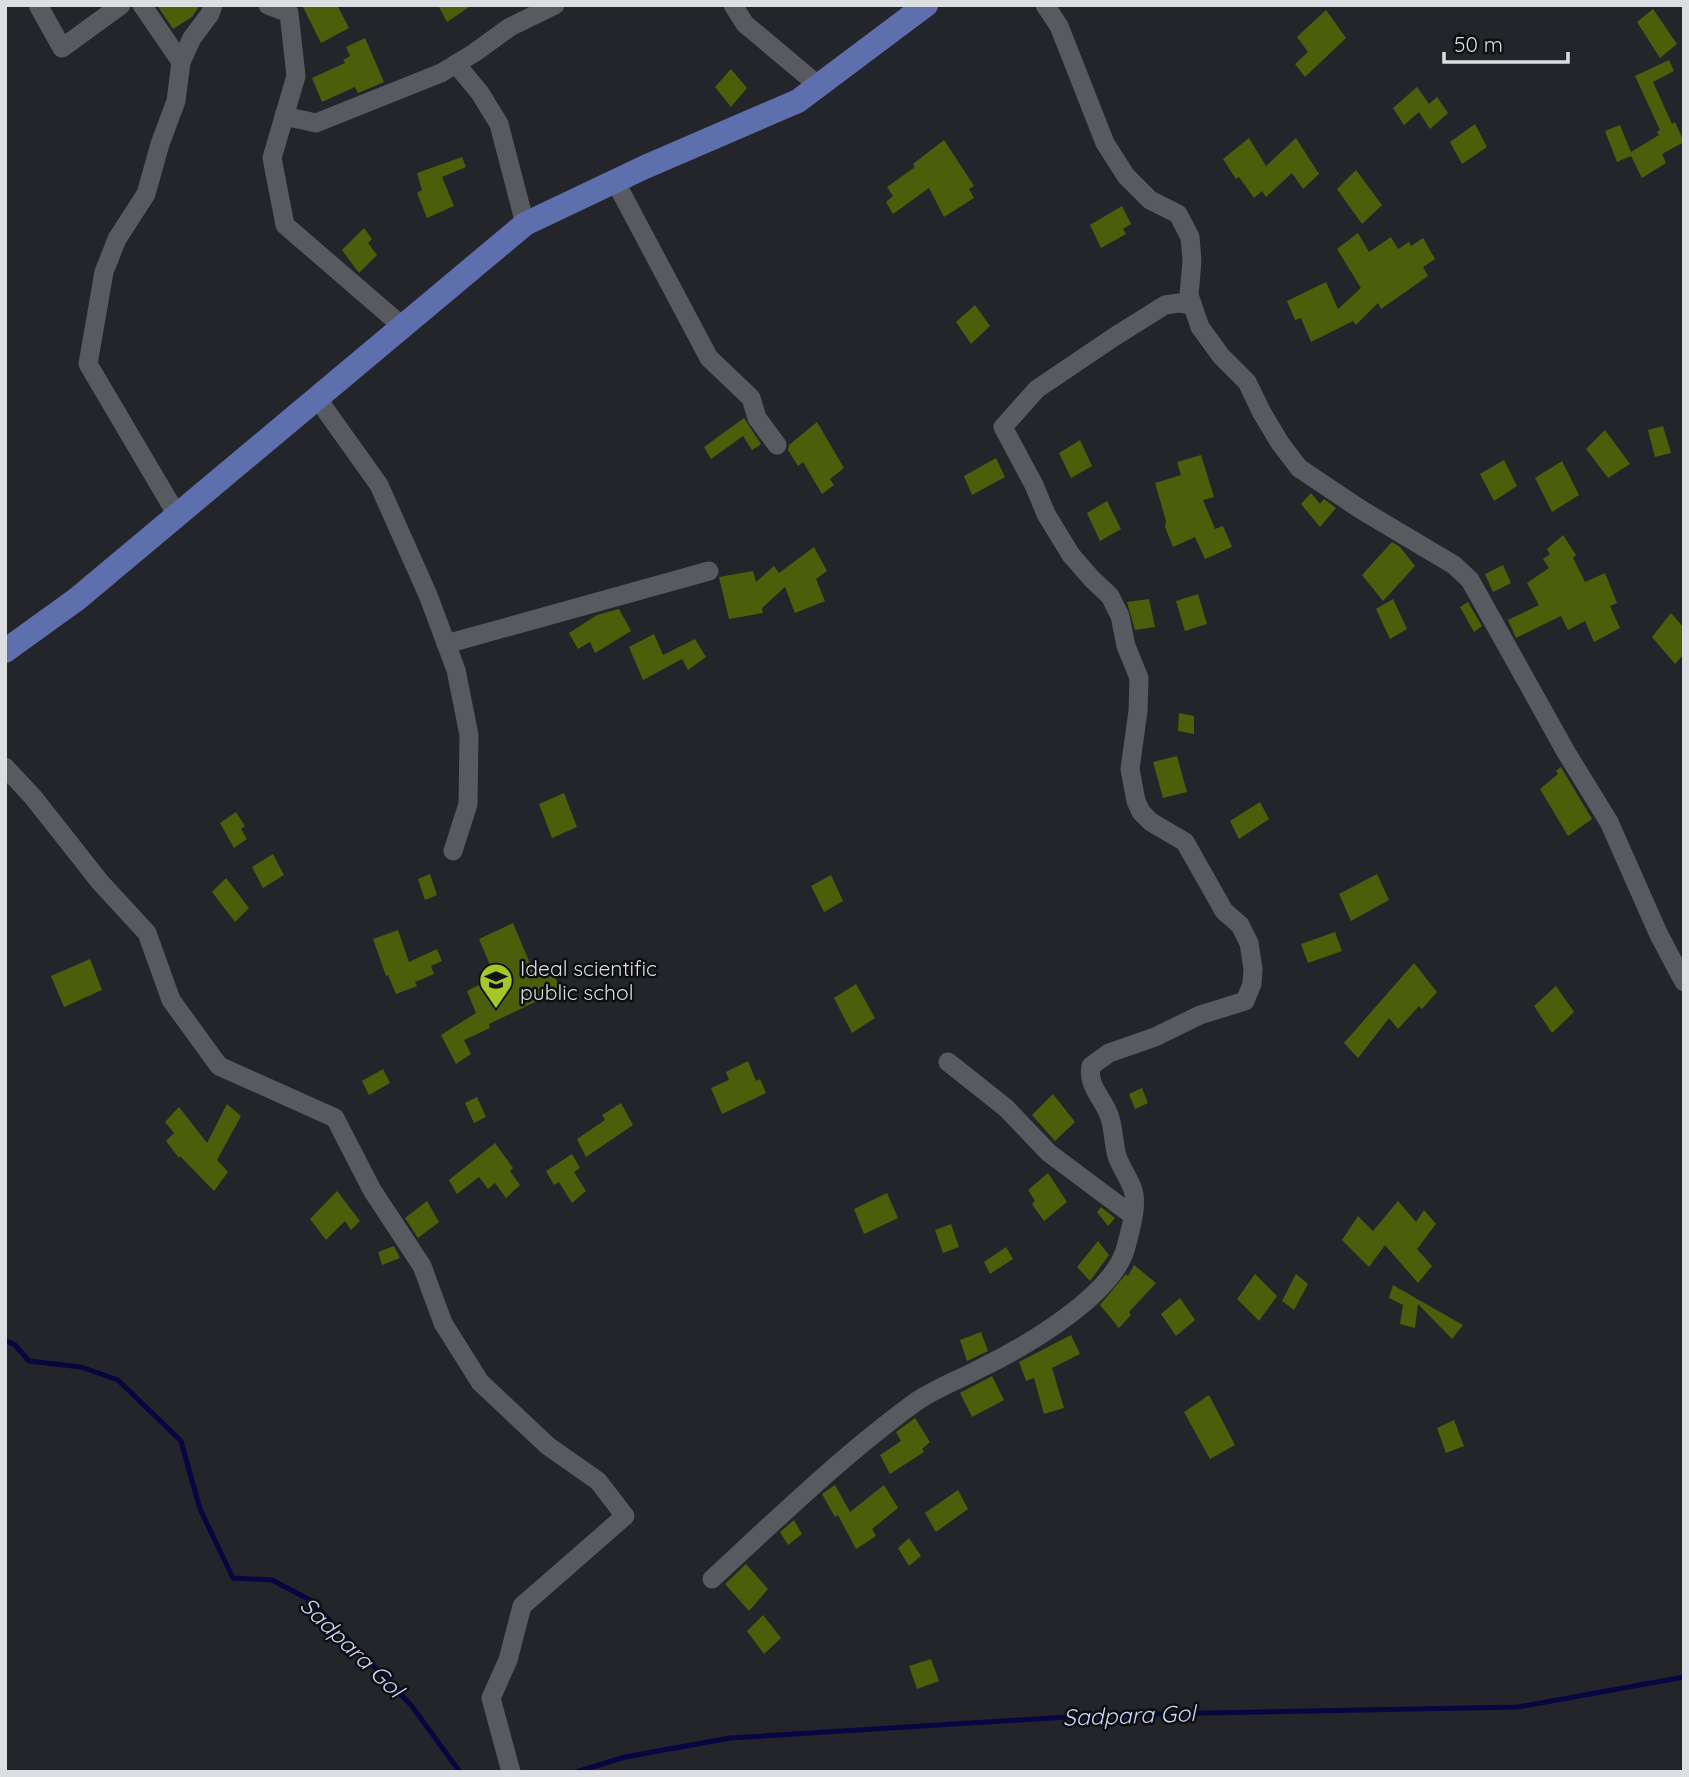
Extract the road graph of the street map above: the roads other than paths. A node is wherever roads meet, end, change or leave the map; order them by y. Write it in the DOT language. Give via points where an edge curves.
graph roads {
  1 [pos="38,5"];
  2 [pos="121,5"];
  3 [pos="142,5"];
  4 [pos="213,5"];
  5 [pos="268,5"];
  6 [pos="555,5"];
  7 [pos="733,5"];
  8 [pos="926,5"];
  9 [pos="1045,5"];
  10 [pos="181,62"];
  11 [pos="456,64"];
  12 [pos="819,86"];
  13 [pos="284,116"];
  14 [pos="615,181"];
  15 [pos="525,223"];
  16 [pos="1192,305"];
  17 [pos="402,326"];
  18 [pos="317,398"];
  19 [pos="777,444"];
  20 [pos="177,515"];
  21 [pos="709,571"];
  22 [pos="446,644"];
  23 [pos="5,651"];
  24 [pos="5,767"];
  25 [pos="453,851"];
  26 [pos="1684,982"];
  27 [pos="948,1062"];
  28 [pos="1132,1215"];
  29 [pos="712,1579"];
  30 [pos="512,1772"];
  1 -- 2 [label="street" via="62,48"];
  3 -- 10 [label="street"];
  4 -- 10 [label="street"];
  5 -- 13 [label="street" via="289,13 296,76"];
  6 -- 11 [label="street" via="510,27"];
  7 -- 12 [label="street" via="745,24"];
  8 -- 12 [label="main road"];
  9 -- 16 [label="street" via="1059,26 1105,143 1126,176 1150,200 1178,214 1190,237"];
  10 -- 20 [label="street" via="176,102 146,194 117,239 104,272 88,364"];
  11 -- 13 [label="street" via="316,123"];
  11 -- 15 [label="street" via="499,124"];
  12 -- 14 [label="main road" via="798,101"];
  13 -- 17 [label="street" via="272,158 285,225"];
  14 -- 15 [label="main road"];
  14 -- 19 [label="street" via="709,358 751,398 757,418"];
  15 -- 17 [label="main road"];
  16 -- 26 [label="street" via="1200,327 1247,383 1299,468 1454,565 1470,580 1609,822"];
  16 -- 28 [label="street" via="1165,305 1123,332 1037,389 1003,427 1071,555 1110,596 1120,617 1139,678 1130,769 1141,812 1185,842 1224,911 1240,925 1249,943 1252,984 1245,1001 1109,1053 1091,1066 1091,1081 1108,1111 1118,1157 1135,1193"];
  17 -- 18 [label="main road"];
  18 -- 20 [label="main road"];
  18 -- 22 [label="street" via="379,485"];
  20 -- 23 [label="main road" via="77,599"];
  21 -- 22 [label="street"];
  22 -- 25 [label="street" via="469,735 468,804"];
  24 -- 30 [label="street" via="147,933 171,1000 219,1066 335,1118 372,1190 422,1266 443,1323 480,1382 548,1446 598,1481 625,1516 522,1606 508,1660 491,1698"];
  27 -- 28 [label="street" via="1006,1108 1049,1153"];
  28 -- 29 [label="street" via="1122,1261 1099,1290 1034,1339 916,1402 809,1489"];
}
